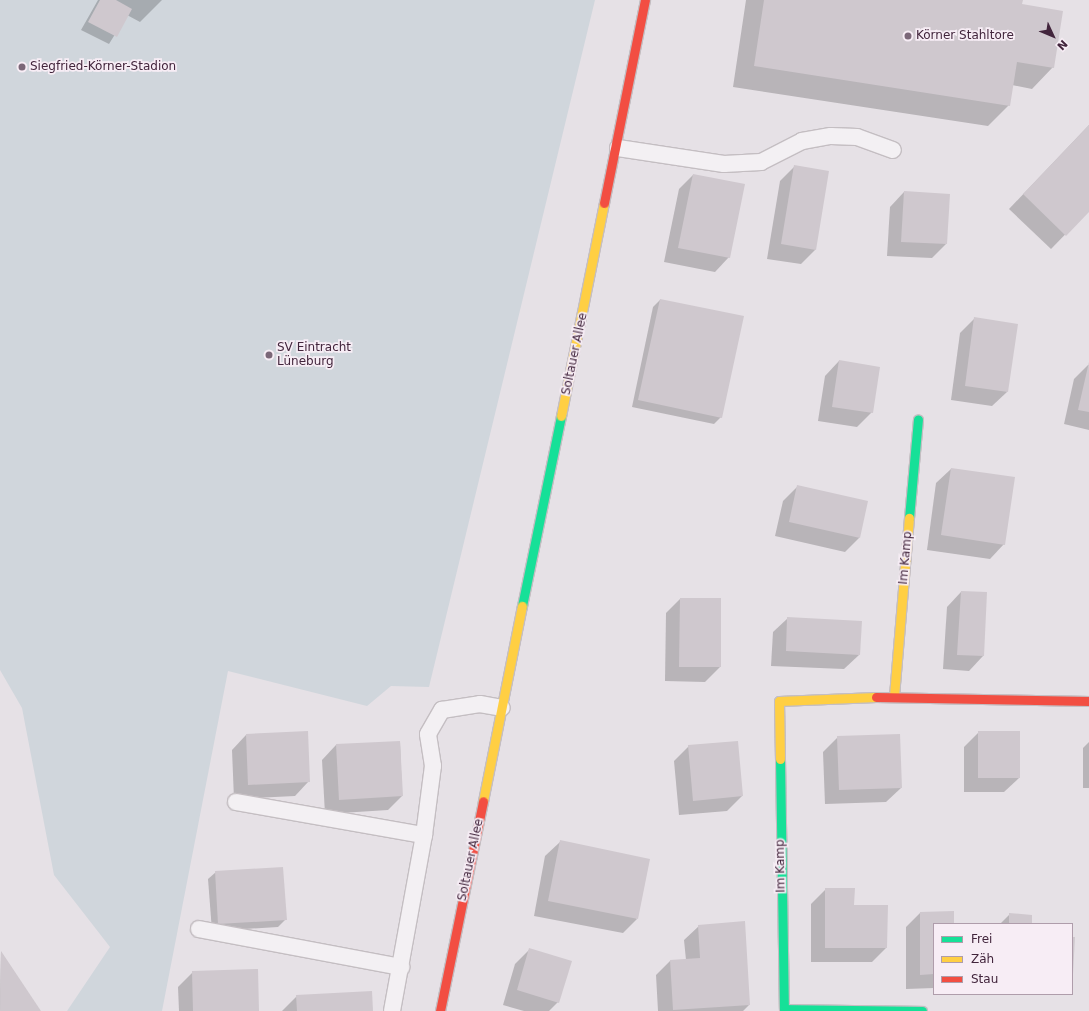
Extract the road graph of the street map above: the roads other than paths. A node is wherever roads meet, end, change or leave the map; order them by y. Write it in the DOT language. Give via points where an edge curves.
graph roads {
  1 [pos="646,0"];
  2 [pos="618,148"];
  3 [pos="893,150"];
  4 [pos="918,419"];
  5 [pos="894,696"];
  6 [pos="1089,700"];
  7 [pos="502,708"];
  8 [pos="236,802"];
  9 [pos="424,835"];
  10 [pos="199,929"];
  11 [pos="401,967"];
  12 [pos="392,1011"];
  13 [pos="440,1011"];
  14 [pos="922,1011"];
  1 -- 2 [label="street, Soltauer Allee"];
  2 -- 3 [label="lane" via="732,164 761,162 802,141 831,136 857,137"];
  2 -- 7 [label="street, Soltauer Allee"];
  4 -- 5 [label="street, Im Kamp"];
  5 -- 6 [label="street, Im Kamp"];
  5 -- 14 [label="street, Im Kamp" via="779,701 784,1009"];
  7 -- 9 [label="lane" via="480,704 442,710 428,734 433,766"];
  7 -- 13 [label="street, Soltauer Allee"];
  8 -- 9 [label="lane"];
  9 -- 11 [label="lane"];
  10 -- 11 [label="lane"];
  11 -- 12 [label="lane"];
}
